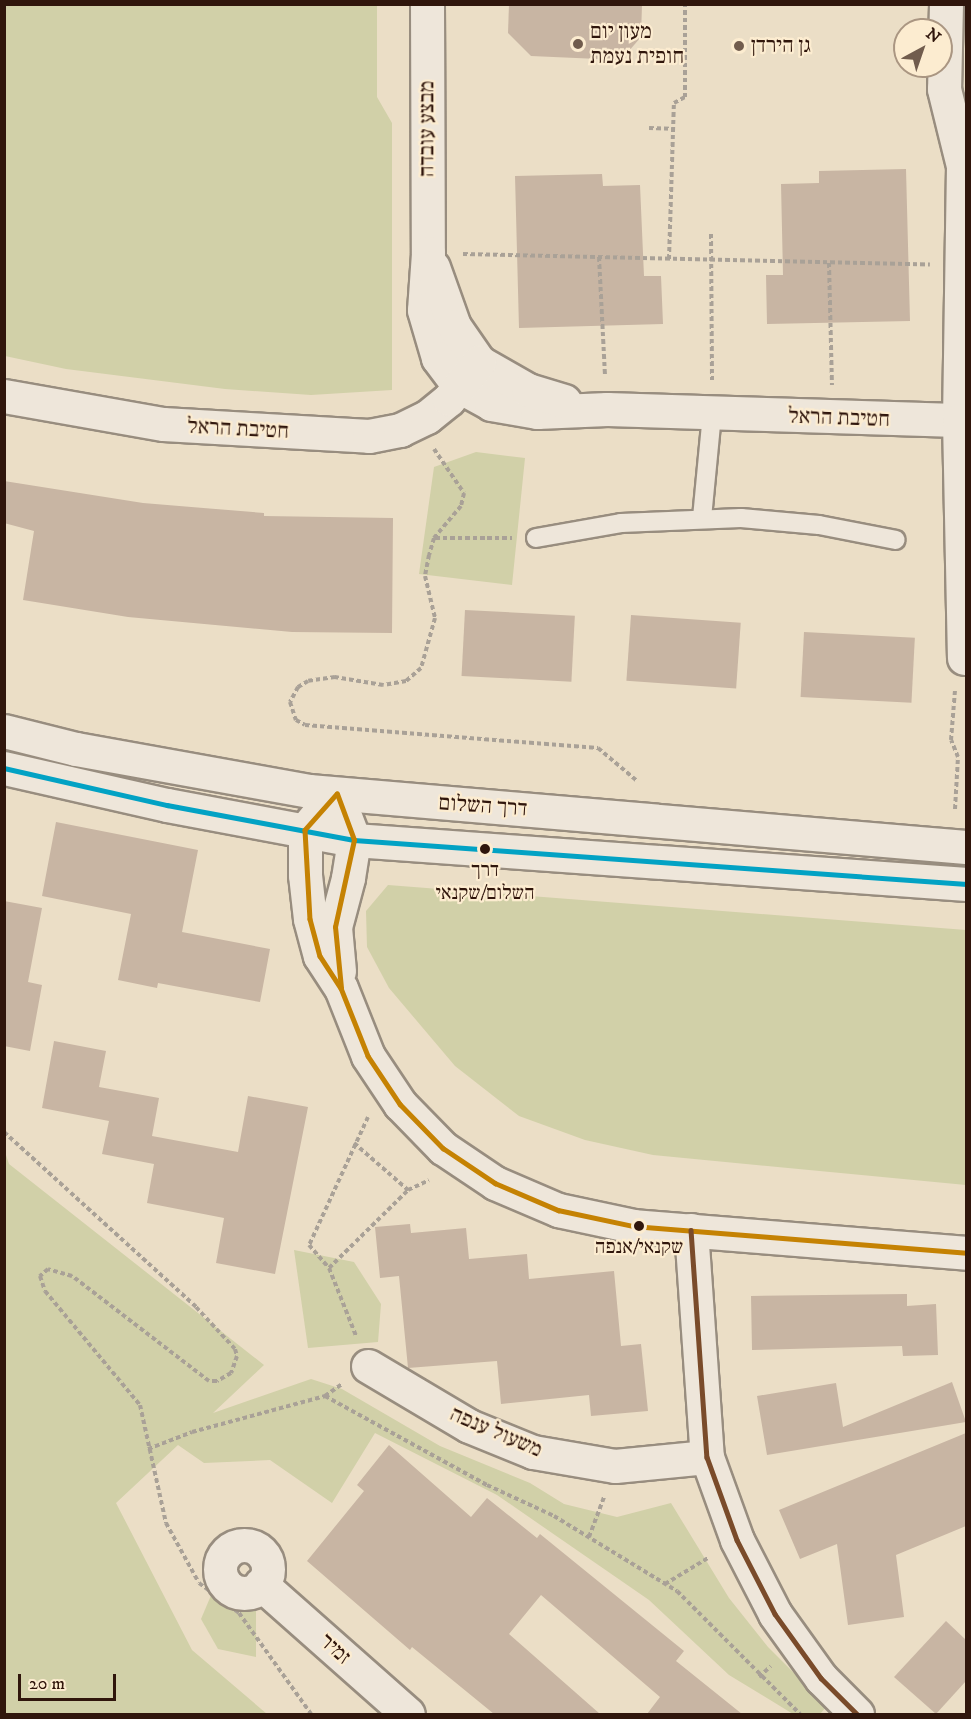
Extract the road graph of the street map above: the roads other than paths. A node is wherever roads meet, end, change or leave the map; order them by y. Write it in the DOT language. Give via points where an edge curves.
graph roads {
  1 [pos="427,4"];
  2 [pos="946,4"];
  3 [pos="469,374"];
  4 [pos="4,396"];
  5 [pos="711,414"];
  6 [pos="963,420"];
  7 [pos="702,518"];
  8 [pos="536,538"];
  9 [pos="896,540"];
  10 [pos="964,658"];
  11 [pos="4,731"];
  12 [pos="4,768"];
  13 [pos="336,794"];
  14 [pos="305,830"];
  15 [pos="354,840"];
  16 [pos="966,847"];
  17 [pos="966,884"];
  18 [pos="341,988"];
  19 [pos="691,1230"];
  20 [pos="966,1253"];
  21 [pos="368,1366"];
  22 [pos="706,1457"];
  23 [pos="261,1584"];
  24 [pos="408,1714"];
  25 [pos="857,1714"];
  1 -- 3 [label="street, מבצע עובדה" via="428,253 423,293 427,327 438,358"];
  2 -- 6 [label="street" via="944,89 963,166"];
  3 -- 4 [label="street, חטיבת הראל" via="427,417 400,430 369,436 163,424"];
  3 -- 5 [label="street, חטיבת הראל" via="473,397 512,409"];
  5 -- 6 [label="street, חטיבת הראל"];
  5 -- 7 [label="lane"];
  6 -- 10 [label="street"];
  7 -- 8 [label="lane" via="621,523"];
  7 -- 9 [label="lane" via="799,523"];
  11 -- 13 [label="street, דרך השלום" via="76,749"];
  12 -- 14 [label="street, דרך השלום"];
  13 -- 14 [label="street"];
  13 -- 15 [label="street"];
  13 -- 16 [label="street, דרך השלום"];
  14 -- 15 [label="street, דרך השלום"];
  14 -- 18 [label="street" via="310,918 320,956"];
  15 -- 17 [label="street, דרך השלום"];
  15 -- 18 [label="street" via="335,927"];
  18 -- 19 [label="street" via="368,1056 400,1104 443,1148 495,1183 558,1210 633,1226"];
  19 -- 20 [label="street"];
  19 -- 22 [label="street"];
  21 -- 22 [label="street, משעול ענפה" via="469,1426 533,1452 615,1466"];
  22 -- 25 [label="street" via="737,1540 775,1614 822,1678"];
  23 -- 24 [label="street, זמיר"];
}
